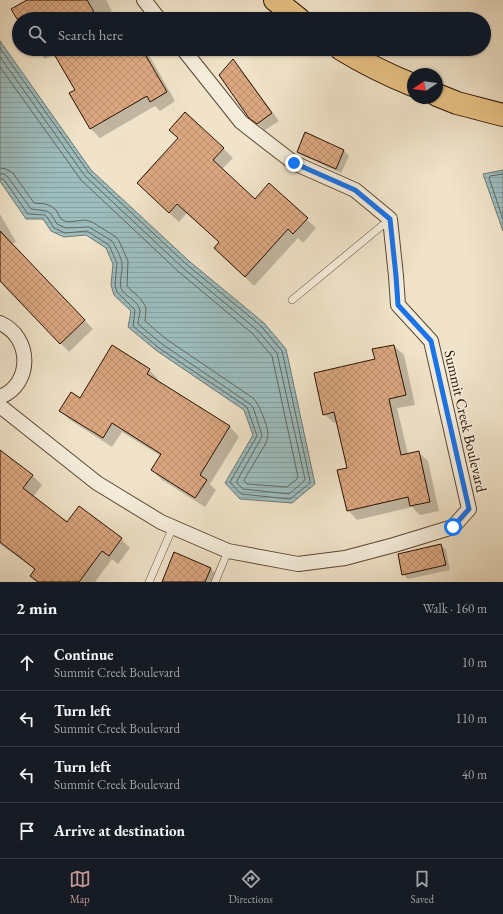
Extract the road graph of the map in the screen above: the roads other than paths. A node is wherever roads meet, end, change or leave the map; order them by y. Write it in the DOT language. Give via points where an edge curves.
graph roads {
  1 [pos="144,0"];
  2 [pos="275,0"];
  3 [pos="153,12"];
  4 [pos="290,12"];
  5 [pos="189,56"];
  6 [pos="352,56"];
  7 [pos="407,82"];
  8 [pos="443,97"];
  9 [pos="503,115"];
  10 [pos="390,219"];
  11 [pos="292,300"];
  12 [pos="0,323"];
  13 [pos="0,397"];
  14 [pos="0,406"];
  15 [pos="173,527"];
  16 [pos="228,551"];
  17 [pos="150,582"];
  18 [pos="215,582"];
  1 -- 3 [label="street"];
  2 -- 4 [label="highway"];
  5 -- 10 [label="street" via="241,122 294,163 355,190"];
  6 -- 7 [label="highway"];
  8 -- 9 [label="highway"];
  10 -- 11 [label="lane"];
  10 -- 16 [label="street, Summit Creek Boulevard" via="398,305 431,341 469,509 453,527 345,558 298,564"];
  12 -- 13 [label="street" via="16,335 23,347 25,361 16,386"];
  14 -- 15 [label="street, Summit Creek Boulevard" via="97,483"];
  15 -- 16 [label="street, Summit Creek Boulevard"];
  15 -- 17 [label="lane"];
  16 -- 18 [label="lane"];
}
